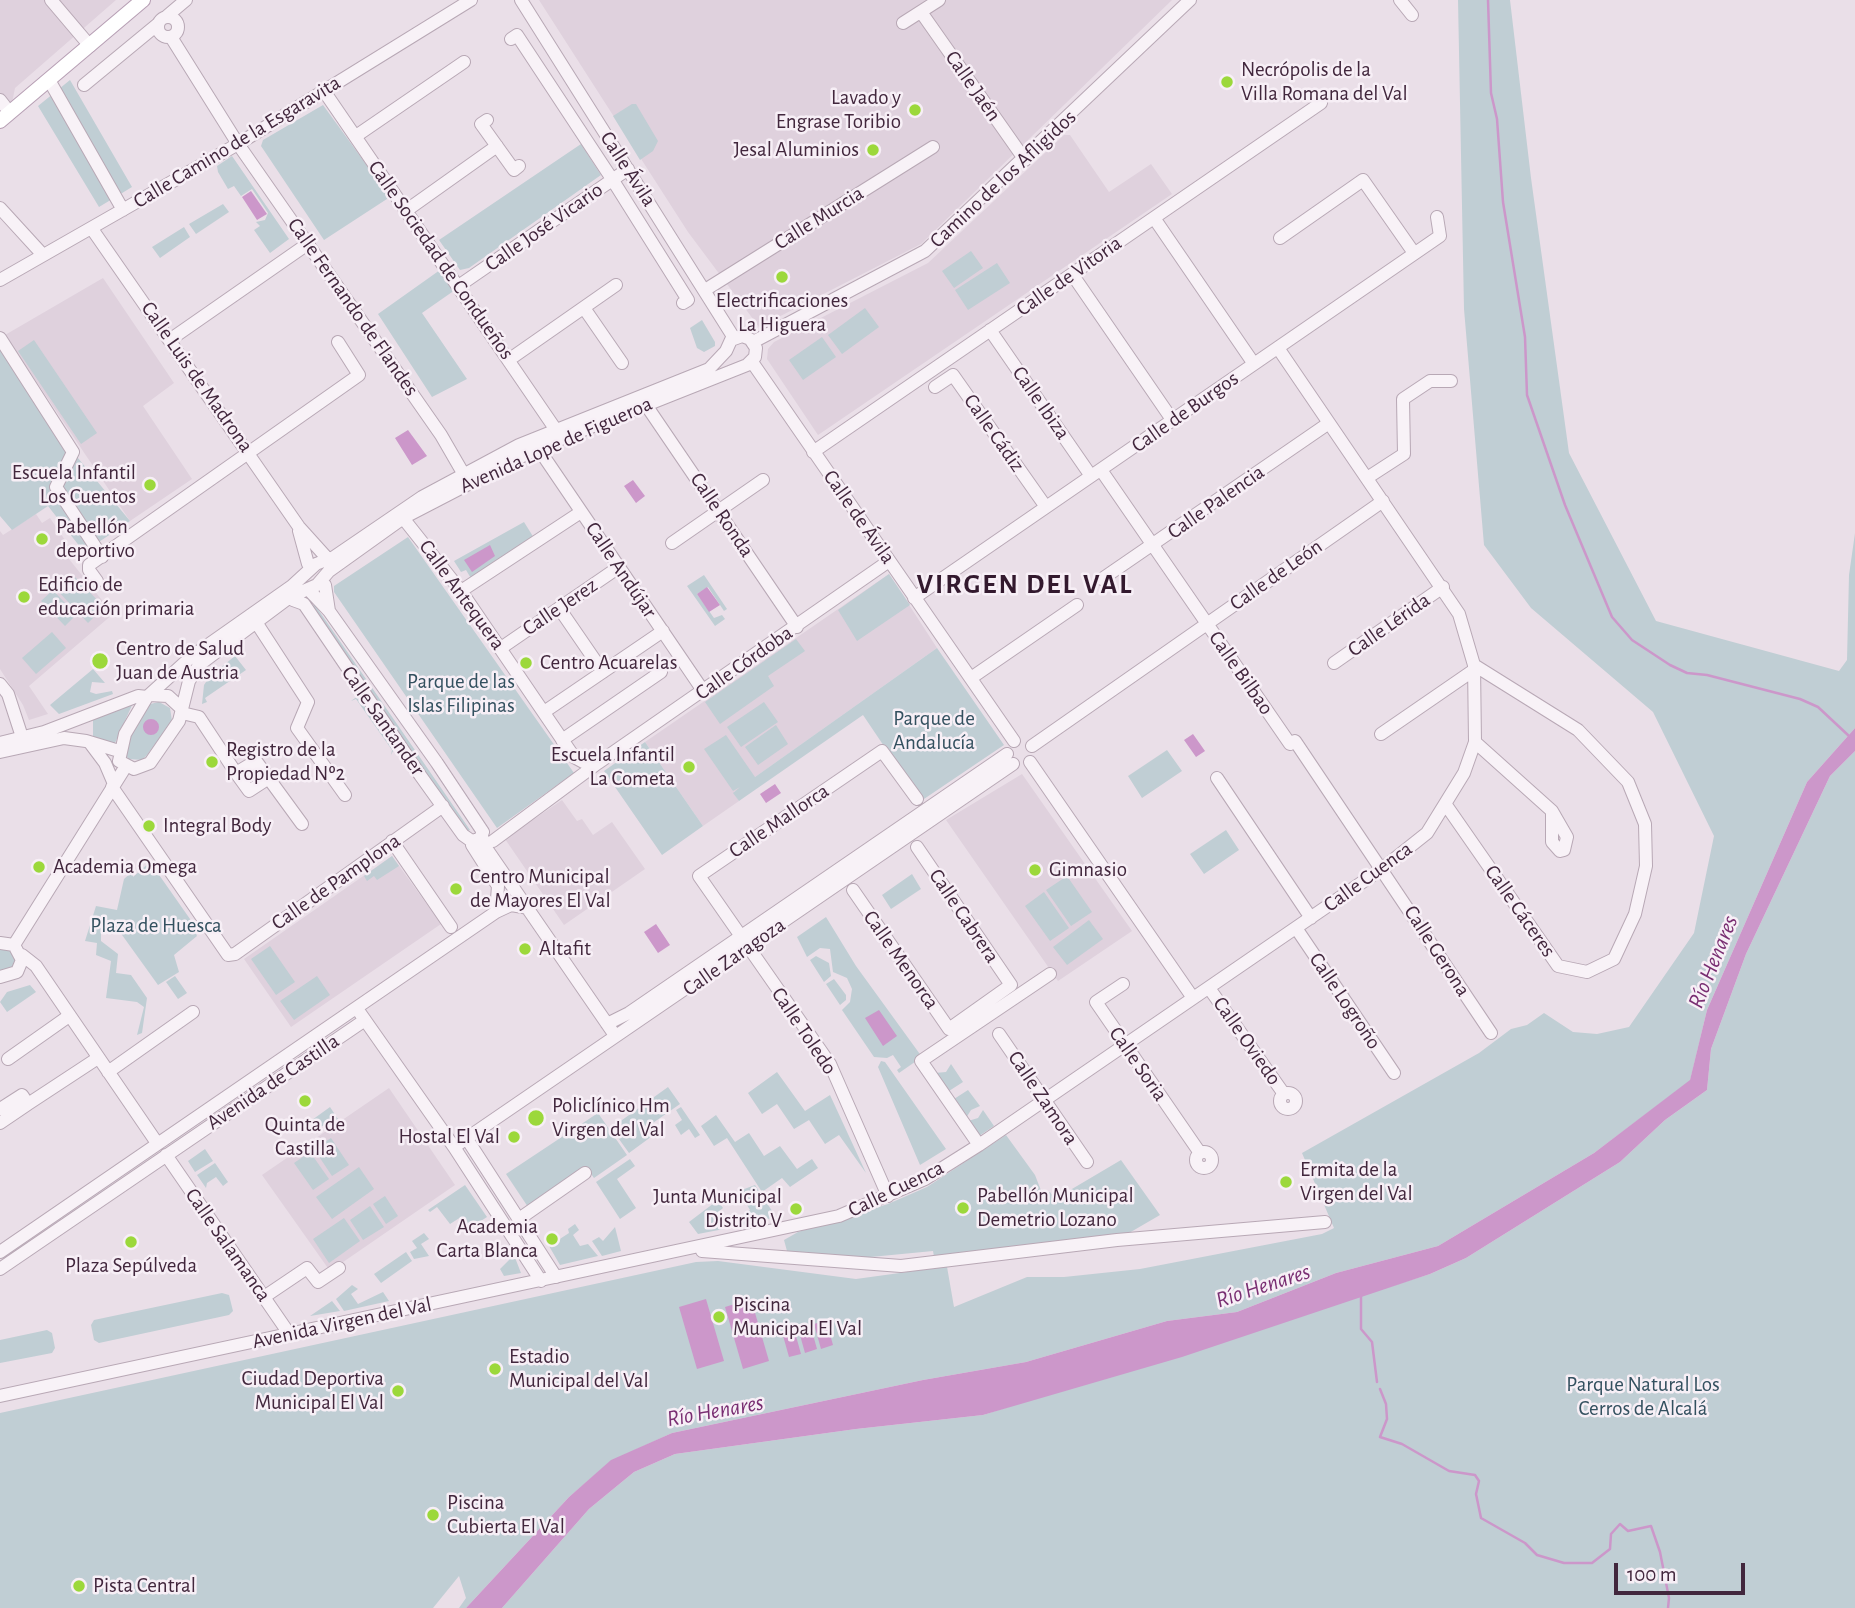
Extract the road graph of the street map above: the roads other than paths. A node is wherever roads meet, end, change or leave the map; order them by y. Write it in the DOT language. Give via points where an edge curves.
graph roads {
  1 [pos="51,0"];
  2 [pos="144,0"];
  3 [pos="186,0"];
  4 [pos="471,0"];
  5 [pos="521,0"];
  6 [pos="939,0"];
  7 [pos="1190,0"];
  8 [pos="1400,0"];
  9 [pos="921,12"];
  10 [pos="1412,15"];
  11 [pos="162,20"];
  12 [pos="903,23"];
  13 [pos="511,39"];
  14 [pos="90,46"];
  15 [pos="464,62"];
  16 [pos="49,80"];
  17 [pos="84,85"];
  18 [pos="324,91"];
  19 [pos="0,100"];
  20 [pos="1321,103"];
  21 [pos="5,117"];
  22 [pos="487,120"];
  23 [pos="356,136"];
  24 [pos="238,144"];
  25 [pos="497,146"];
  26 [pos="933,147"];
  27 [pos="1025,160"];
  28 [pos="519,166"];
  29 [pos="628,169"];
  30 [pos="612,179"];
  31 [pos="0,208"];
  32 [pos="123,210"];
  33 [pos="407,210"];
  34 [pos="1437,217"];
  35 [pos="1154,218"];
  36 [pos="92,229"];
  37 [pos="1280,238"];
  38 [pos="309,243"];
  39 [pos="1414,253"];
  40 [pos="43,255"];
  41 [pos="1072,274"];
  42 [pos="0,280"];
  43 [pos="460,285"];
  44 [pos="616,285"];
  45 [pos="705,290"];
  46 [pos="683,303"];
  47 [pos="584,307"];
  48 [pos="990,330"];
  49 [pos="0,338"];
  50 [pos="734,338"];
  51 [pos="171,339"];
  52 [pos="338,342"];
  53 [pos="753,342"];
  54 [pos="1278,348"];
  55 [pos="726,351"];
  56 [pos="510,359"];
  57 [pos="622,363"];
  58 [pos="747,364"];
  59 [pos="1254,364"];
  60 [pos="1451,381"];
  61 [pos="935,387"];
  62 [pos="646,405"];
  63 [pos="1173,421"];
  64 [pos="1329,424"];
  65 [pos="556,429"];
  66 [pos="538,448"];
  67 [pos="815,452"];
  68 [pos="250,454"];
  69 [pos="463,473"];
  70 [pos="1096,473"];
  71 [pos="1367,478"];
  72 [pos="763,480"];
  73 [pos="1383,501"];
  74 [pos="1046,507"];
  75 [pos="719,510"];
  76 [pos="581,512"];
  77 [pos="403,518"];
  78 [pos="308,542"];
  79 [pos="672,543"];
  80 [pos="1153,547"];
  81 [pos="102,557"];
  82 [pos="889,561"];
  83 [pos="619,567"];
  84 [pos="316,575"];
  85 [pos="1102,579"];
  86 [pos="97,581"];
  87 [pos="1443,587"];
  88 [pos="461,592"];
  89 [pos="914,598"];
  90 [pos="1077,606"];
  91 [pos="559,608"];
  92 [pos="256,622"];
  93 [pos="1207,624"];
  94 [pos="797,627"];
  95 [pos="663,631"];
  96 [pos="501,648"];
  97 [pos="1334,663"];
  98 [pos="1474,667"];
  99 [pos="603,672"];
  100 [pos="661,672"];
  101 [pos="971,678"];
  102 [pos="0,684"];
  103 [pos="704,692"];
  104 [pos="148,696"];
  105 [pos="182,710"];
  106 [pos="544,712"];
  107 [pos="84,720"];
  108 [pos="1381,734"];
  109 [pos="22,737"];
  110 [pos="562,740"];
  111 [pos="88,741"];
  112 [pos="1014,741"];
  113 [pos="1475,742"];
  114 [pos="0,743"];
  115 [pos="1032,746"];
  116 [pos="119,751"];
  117 [pos="0,752"];
  118 [pos="1010,759"];
  119 [pos="1030,762"];
  120 [pos="598,763"];
  121 [pos="126,766"];
  122 [pos="236,773"];
  123 [pos="269,778"];
  124 [pos="1217,778"];
  125 [pos="113,785"];
  126 [pos="345,795"];
  127 [pos="916,799"];
  128 [pos="1446,805"];
  129 [pos="443,806"];
  130 [pos="1552,811"];
  131 [pos="302,824"];
  132 [pos="392,841"];
  133 [pos="482,844"];
  134 [pos="917,847"];
  135 [pos="1383,868"];
  136 [pos="853,890"];
  137 [pos="529,908"];
  138 [pos="496,912"];
  139 [pos="1311,918"];
  140 [pos="450,926"];
  141 [pos="1296,928"];
  142 [pos="743,942"];
  143 [pos="0,943"];
  144 [pos="18,950"];
  145 [pos="17,972"];
  146 [pos="1050,975"];
  147 [pos="0,977"];
  148 [pos="43,979"];
  149 [pos="1123,984"];
  150 [pos="1209,988"];
  151 [pos="1193,998"];
  152 [pos="356,1007"];
  153 [pos="193,1012"];
  154 [pos="69,1016"];
  155 [pos="365,1020"];
  156 [pos="607,1024"];
  157 [pos="949,1029"];
  158 [pos="999,1034"];
  159 [pos="1491,1034"];
  160 [pos="616,1037"];
  161 [pos="1125,1045"];
  162 [pos="97,1058"];
  163 [pos="8,1059"];
  164 [pos="108,1072"];
  165 [pos="1394,1073"];
  166 [pos="1284,1094"];
  167 [pos="1045,1100"];
  168 [pos="28,1104"];
  169 [pos="0,1110"];
  170 [pos="0,1122"];
  171 [pos="467,1139"];
  172 [pos="979,1145"];
  173 [pos="454,1147"];
  174 [pos="161,1149"];
  175 [pos="1199,1153"];
  176 [pos="481,1160"];
  177 [pos="1087,1162"];
  178 [pos="468,1169"];
  179 [pos="586,1174"];
  180 [pos="888,1196"];
  181 [pos="839,1216"];
  182 [pos="519,1219"];
  183 [pos="1325,1222"];
  184 [pos="772,1231"];
  185 [pos="2,1247"];
  186 [pos="684,1250"];
  187 [pos="775,1256"];
  188 [pos="339,1268"];
  189 [pos="0,1269"];
  190 [pos="556,1277"];
  191 [pos="541,1281"];
  192 [pos="264,1297"];
  193 [pos="290,1335"];
  194 [pos="0,1396"];
  1 -- 14 [label="street"];
  2 -- 14 [label="main road"];
  3 -- 11 [label="street"];
  4 -- 18 [label="street, Calle Camino de la Esgaravita"];
  5 -- 29 [label="street, Calle Ávila"];
  6 -- 9 [label="street"];
  7 -- 27 [label="street, Camino de los Afligidos"];
  8 -- 10 [label="street"];
  9 -- 12 [label="street"];
  9 -- 27 [label="street, Calle Jaén"];
  11 -- 17 [label="street"];
  11 -- 24 [label="street, Calle Fernando de Flandes" via="159,33 171,37"];
  13 -- 30 [label="street, Calle Ávila" via="517,35"];
  14 -- 16 [label="main road"];
  15 -- 23 [label="street"];
  16 -- 21 [label="main road"];
  16 -- 32 [label="street"];
  18 -- 23 [label="street, Calle Sociedad de Condueños"];
  18 -- 24 [label="street, Calle Camino de la Esgaravita"];
  19 -- 21 [label="street"];
  20 -- 35 [label="street, Calle de Vitoria"];
  22 -- 25 [label="street" via="481,124"];
  23 -- 33 [label="street, Calle Sociedad de Condueños"];
  24 -- 32 [label="street, Calle Camino de la Esgaravita"];
  24 -- 38 [label="street, Calle Fernando de Flandes"];
  25 -- 28 [label="street" via="513,170"];
  25 -- 33 [label="street"];
  26 -- 45 [label="street, Calle Murcia"];
  27 -- 53 [label="street, Camino de los Afligidos" via="925,251"];
  29 -- 30 [label="street, Calle José Vicario"];
  29 -- 45 [label="street, Calle Ávila"];
  30 -- 43 [label="street, Calle José Vicario"];
  30 -- 46 [label="street, Calle Ávila" via="688,300"];
  31 -- 40 [label="street"];
  32 -- 36 [label="street, Calle Camino de la Esgaravita"];
  33 -- 43 [label="street, Calle Sociedad de Condueños"];
  34 -- 39 [label="street, Calle de Burgos" via="1440,236"];
  35 -- 41 [label="street, Calle de Vitoria"];
  35 -- 59 [label="street"];
  36 -- 40 [label="street, Calle Camino de la Esgaravita"];
  36 -- 51 [label="street, Calle Luis de Madrona"];
  37 -- 39 [label="street" via="1363,180"];
  38 -- 51 [label="street"];
  38 -- 69 [label="street, Calle Fernando de Flandes"];
  39 -- 54 [label="street, Calle de Burgos"];
  40 -- 42 [label="street, Calle Camino de la Esgaravita"];
  41 -- 48 [label="street, Calle de Vitoria"];
  41 -- 63 [label="street"];
  43 -- 56 [label="street, Calle Sociedad de Condueños"];
  44 -- 47 [label="street"];
  45 -- 50 [label="street, Calle Ávila"];
  47 -- 56 [label="street"];
  47 -- 57 [label="street"];
  48 -- 67 [label="street, Calle de Vitoria"];
  48 -- 70 [label="street, Calle Ibiza"];
  49 -- 81 [label="street" via="73,452 56,487"];
  50 -- 53 [label="street"];
  50 -- 55 [label="street"];
  51 -- 68 [label="street, Calle Luis de Madrona"];
  52 -- 68 [label="street" via="359,375"];
  53 -- 58 [label="street" via="756,353"];
  54 -- 59 [label="street, Calle de Burgos"];
  54 -- 64 [label="street, Calle Cuenca"];
  55 -- 58 [label="street" via="731,362"];
  55 -- 65 [label="street, Avenida Lope de Figueroa" via="709,369"];
  56 -- 65 [label="street, Calle Sociedad de Condueños"];
  58 -- 62 [label="street, Avenida Lope de Figueroa"];
  58 -- 67 [label="street, Calle de Ávila"];
  59 -- 63 [label="street, Calle de Burgos"];
  60 -- 71 [label="street" via="1430,382 1403,399 1404,454"];
  61 -- 74 [label="street, Calle Cádiz" via="953,375"];
  62 -- 66 [label="street, Avenida Lope de Figueroa"];
  62 -- 75 [label="street, Calle Ronda"];
  63 -- 70 [label="street, Calle de Burgos"];
  64 -- 71 [label="street, Calle Cuenca"];
  64 -- 80 [label="street, Calle Palencia"];
  65 -- 69 [label="street, Avenida Lope de Figueroa"];
  66 -- 76 [label="street, Calle Andújar"];
  66 -- 77 [label="street, Avenida Lope de Figueroa"];
  67 -- 82 [label="street, Calle de Ávila"];
  68 -- 78 [label="street, Calle Luis de Madrona"];
  68 -- 81 [label="street"];
  69 -- 84 [label="street, Avenida Lope de Figueroa"];
  70 -- 74 [label="street, Calle de Burgos"];
  70 -- 80 [label="street, Calle Bilbao"];
  71 -- 73 [label="street, Calle Cuenca"];
  72 -- 75 [label="street"];
  73 -- 87 [label="street, Calle Cuenca"];
  73 -- 93 [label="street, Calle de León"];
  74 -- 89 [label="street, Calle de Burgos"];
  75 -- 79 [label="street"];
  75 -- 94 [label="street, Calle Ronda"];
  76 -- 83 [label="street, Calle Andújar"];
  76 -- 88 [label="street"];
  77 -- 84 [label="street, Avenida Lope de Figueroa"];
  77 -- 88 [label="street, Calle Antequera"];
  78 -- 84 [label="street, Calle Luis de Madrona"];
  78 -- 84 [label="street, Calle Luis de Madrona"];
  80 -- 85 [label="street, Calle Palencia"];
  80 -- 93 [label="street, Calle Bilbao"];
  81 -- 86 [label="street" via="89,565"];
  82 -- 89 [label="street, Calle de Ávila"];
  82 -- 94 [label="street, Calle Córdoba"];
  83 -- 91 [label="street, Calle Jerez"];
  83 -- 95 [label="street, Calle Andújar"];
  84 -- 92 [label="street, Avenida Lope de Figueroa"];
  84 -- 104 [label="street, Avenida Lope de Figueroa" via="191,657"];
  84 -- 129 [label="street, Calle Santander" via="304,604"];
  84 -- 133 [label="street, Calle Santander" via="327,607 483,832"];
  87 -- 97 [label="street, Calle Lérida"];
  87 -- 98 [label="street, Calle Cuenca" via="1460,614"];
  88 -- 96 [label="street, Calle Antequera"];
  89 -- 101 [label="street, Calle de Ávila"];
  90 -- 101 [label="street"];
  91 -- 96 [label="street, Calle Jerez"];
  91 -- 99 [label="street"];
  92 -- 105 [label="street, Avenida Lope de Figueroa" via="193,672"];
  92 -- 126 [label="street" via="308,702 298,728"];
  93 -- 115 [label="street, Calle de León"];
  93 -- 135 [label="street, Calle Bilbao"];
  94 -- 103 [label="street, Calle Córdoba"];
  95 -- 99 [label="street"];
  95 -- 103 [label="street, Calle Andújar"];
  96 -- 106 [label="street, Calle Antequera"];
  98 -- 108 [label="street"];
  98 -- 113 [label="street, Calle Cuenca"];
  98 -- 128 [label="street, Calle Cáceres" via="1578,730 1628,782 1645,824 1646,866 1635,914 1614,959 1587,972 1558,966"];
  99 -- 106 [label="street"];
  100 -- 110 [label="street"];
  101 -- 112 [label="street, Calle de Ávila"];
  102 -- 109 [label="street" via="8,694"];
  103 -- 120 [label="street, Calle Córdoba"];
  104 -- 105 [label="street" via="168,696"];
  104 -- 107 [label="street" via="138,696"];
  104 -- 116 [label="street"];
  105 -- 121 [label="street, Avenida Lope de Figueroa" via="150,763 134,769"];
  105 -- 122 [label="street" via="199,717"];
  106 -- 110 [label="street, Calle Antequera"];
  107 -- 109 [label="street"];
  107 -- 111 [label="street"];
  109 -- 114 [label="street"];
  110 -- 120 [label="street, Calle Antequera" via="573,758"];
  111 -- 116 [label="street"];
  111 -- 117 [label="street" via="64,738"];
  111 -- 125 [label="street" via="105,763"];
  112 -- 115 [label="street" via="1025,740"];
  112 -- 118 [label="street"];
  113 -- 128 [label="street, Calle Cuenca"];
  113 -- 130 [label="street"];
  115 -- 119 [label="street"];
  116 -- 121 [label="street" via="119,761"];
  118 -- 119 [label="street" via="1021,766"];
  118 -- 142 [label="street, Calle Zaragoza"];
  119 -- 151 [label="street"];
  120 -- 133 [label="street, Calle Córdoba"];
  121 -- 125 [label="street"];
  122 -- 123 [label="street" via="256,761"];
  122 -- 123 [label="street" via="249,791"];
  123 -- 131 [label="street"];
  124 -- 139 [label="street"];
  125 -- 132 [label="street, Calle de Pamplona" via="228,955"];
  125 -- 144 [label="street"];
  127 -- 142 [label="street, Calle Mallorca" via="882,751 699,876"];
  128 -- 135 [label="street, Calle Cuenca" via="1427,833"];
  129 -- 132 [label="street, Calle de Pamplona"];
  129 -- 133 [label="street, Calle Santander" via="463,835"];
  132 -- 140 [label="street"];
  133 -- 137 [label="street, Calle Santander"];
  133 -- 138 [label="street, Calle Santander" via="498,886"];
  134 -- 157 [label="street, Calle Cabrera" via="1011,985"];
  135 -- 139 [label="street, Calle Cuenca"];
  135 -- 159 [label="street, Calle Gerona"];
  136 -- 157 [label="street, Calle Menorca"];
  137 -- 138 [label="street, Avenida de Castilla" via="511,905"];
  137 -- 156 [label="street, Calle Santander"];
  138 -- 152 [label="street, Avenida de Castilla"];
  139 -- 141 [label="street, Calle Cuenca"];
  141 -- 150 [label="street, Calle Cuenca"];
  141 -- 165 [label="street, Calle Logroño"];
  142 -- 156 [label="street, Calle Zaragoza"];
  142 -- 160 [label="street, Calle Zaragoza"];
  142 -- 180 [label="street, Calle Toledo" via="830,1064"];
  143 -- 144 [label="street"];
  144 -- 145 [label="street" via="22,964"];
  144 -- 148 [label="street, Calle Salamanca"];
  145 -- 147 [label="street"];
  145 -- 148 [label="street"];
  146 -- 172 [label="street" via="921,1061"];
  148 -- 154 [label="street, Calle Salamanca"];
  149 -- 161 [label="street, Calle Soria" via="1096,1002"];
  150 -- 151 [label="street, Calle Cuenca"];
  150 -- 166 [label="street, Calle Oviedo"];
  151 -- 161 [label="street, Calle Cuenca"];
  152 -- 155 [label="street"];
  152 -- 174 [label="street, Avenida de Castilla"];
  153 -- 164 [label="street"];
  154 -- 162 [label="street, Calle Salamanca"];
  154 -- 163 [label="street"];
  155 -- 173 [label="street"];
  155 -- 174 [label="street, Avenida de Castilla"];
  156 -- 160 [label="street, Calle Santander"];
  158 -- 167 [label="street, Calle Zamora"];
  160 -- 171 [label="street, Calle Zaragoza"];
  161 -- 167 [label="street, Calle Cuenca"];
  161 -- 175 [label="street, Calle Soria"];
  162 -- 164 [label="street, Calle Salamanca"];
  162 -- 168 [label="street"];
  164 -- 174 [label="street, Calle Salamanca"];
  167 -- 172 [label="street, Calle Cuenca"];
  167 -- 177 [label="street, Calle Zamora"];
  168 -- 169 [label="street" via="22,1095"];
  168 -- 170 [label="street"];
  171 -- 173 [label="street, Calle Zaragoza"];
  171 -- 176 [label="street"];
  172 -- 180 [label="street, Calle Cuenca" via="925,1180"];
  173 -- 178 [label="street"];
  174 -- 185 [label="street, Avenida de Castilla"];
  174 -- 189 [label="street, Avenida de Castilla"];
  174 -- 192 [label="street, Calle Salamanca"];
  176 -- 178 [label="street"];
  176 -- 182 [label="street"];
  178 -- 191 [label="street"];
  179 -- 182 [label="street"];
  180 -- 181 [label="street, Calle Cuenca"];
  181 -- 184 [label="street, Avenida Virgen del Val"];
  182 -- 190 [label="street"];
  183 -- 187 [label="street, Avenida Virgen del Val" via="1143,1237 901,1266"];
  184 -- 186 [label="street, Avenida Virgen del Val"];
  184 -- 187 [label="street"];
  186 -- 187 [label="street, Avenida Virgen del Val"];
  186 -- 190 [label="street, Avenida Virgen del Val"];
  188 -- 192 [label="street" via="318,1282 307,1268"];
  190 -- 191 [label="street, Avenida Virgen del Val"];
  191 -- 193 [label="street, Avenida Virgen del Val"];
  192 -- 193 [label="street, Calle Salamanca"];
  193 -- 194 [label="street, Avenida Virgen del Val"];
}
